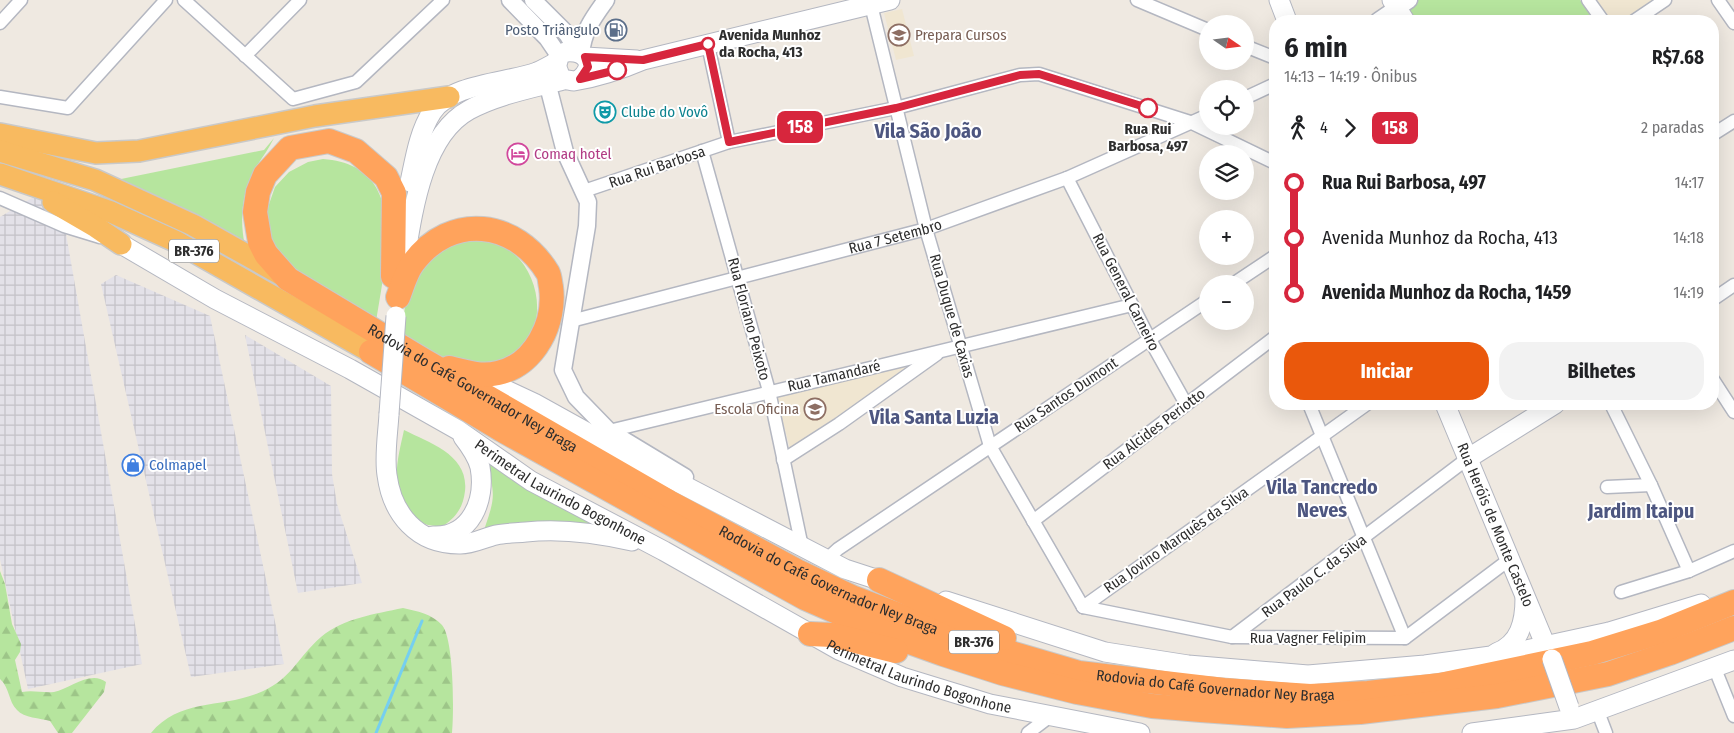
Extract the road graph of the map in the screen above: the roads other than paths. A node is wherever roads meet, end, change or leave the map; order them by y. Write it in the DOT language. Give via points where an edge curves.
graph roads {
  1 [pos="21,0"];
  2 [pos="166,0"];
  3 [pos="184,0"];
  4 [pos="300,0"];
  5 [pos="443,0"];
  6 [pos="510,0"];
  7 [pos="533,0"];
  8 [pos="606,0"];
  9 [pos="890,0"];
  10 [pos="1138,0"];
  11 [pos="1279,0"];
  12 [pos="1588,0"];
  13 [pos="1665,0"];
  14 [pos="1718,0"];
  15 [pos="871,5"];
  16 [pos="841,6"];
  17 [pos="1400,7"];
  18 [pos="1285,15"];
  19 [pos="1387,15"];
  20 [pos="1599,15"];
  21 [pos="1643,15"];
  22 [pos="0,23"];
  23 [pos="1734,23"];
  24 [pos="1199,26"];
  25 [pos="708,44"];
  26 [pos="1254,50"];
  27 [pos="245,56"];
  28 [pos="572,56"];
  29 [pos="1269,56"];
  30 [pos="643,60"];
  31 [pos="573,79"];
  32 [pos="548,86"];
  33 [pos="1269,87"];
  34 [pos="1254,94"];
  35 [pos="0,97"];
  36 [pos="449,97"];
  37 [pos="896,108"];
  38 [pos="1199,118"];
  39 [pos="1190,122"];
  40 [pos="1734,122"];
  41 [pos="1719,131"];
  42 [pos="0,134"];
  43 [pos="729,142"];
  44 [pos="0,151"];
  45 [pos="702,152"];
  46 [pos="1269,159"];
  47 [pos="2,175"];
  48 [pos="1067,178"];
  49 [pos="584,191"];
  50 [pos="2,201"];
  51 [pos="926,229"];
  52 [pos="121,244"];
  53 [pos="1269,260"];
  54 [pos="1246,275"];
  55 [pos="738,277"];
  56 [pos="288,279"];
  57 [pos="1734,285"];
  58 [pos="1719,295"];
  59 [pos="395,296"];
  60 [pos="1132,305"];
  61 [pos="1199,306"];
  62 [pos="571,321"];
  63 [pos="1149,338"];
  64 [pos="1269,342"];
  65 [pos="961,346"];
  66 [pos="944,350"];
  67 [pos="371,352"];
  68 [pos="423,360"];
  69 [pos="470,373"];
  70 [pos="1719,389"];
  71 [pos="769,391"];
  72 [pos="1186,404"];
  73 [pos="1311,410"];
  74 [pos="1359,410"];
  75 [pos="1447,410"];
  76 [pos="1546,410"];
  77 [pos="1614,410"];
  78 [pos="1734,412"];
  79 [pos="458,430"];
  80 [pos="609,432"];
  81 [pos="1322,436"];
  82 [pos="990,446"];
  83 [pos="1468,459"];
  84 [pos="783,460"];
  85 [pos="1651,485"];
  86 [pos="1607,487"];
  87 [pos="1033,521"];
  88 [pos="762,526"];
  89 [pos="425,536"];
  90 [pos="1365,538"];
  91 [pos="802,547"];
  92 [pos="664,551"];
  93 [pos="1734,551"];
  94 [pos="827,559"];
  95 [pos="1510,559"];
  96 [pos="1689,571"];
  97 [pos="879,580"];
  98 [pos="1621,592"];
  99 [pos="1734,592"];
  100 [pos="1525,594"];
  101 [pos="1734,602"];
  102 [pos="1083,606"];
  103 [pos="1734,628"];
  104 [pos="810,634"];
  105 [pos="1232,637"];
  106 [pos="1405,638"];
  107 [pos="1549,653"];
  108 [pos="1483,657"];
  109 [pos="1734,660"];
  110 [pos="1715,668"];
  111 [pos="1146,682"];
  112 [pos="1105,697"];
  113 [pos="1598,712"];
  114 [pos="1053,714"];
  115 [pos="1734,716"];
  116 [pos="1574,720"];
  117 [pos="1530,725"];
  118 [pos="1074,727"];
  119 [pos="1028,733"];
  120 [pos="1140,733"];
  121 [pos="1472,733"];
  122 [pos="1558,733"];
  123 [pos="1606,733"];
  1 -- 22 [label="street"];
  2 -- 35 [label="street" via="68,108"];
  3 -- 27 [label="street"];
  4 -- 27 [label="street"];
  5 -- 27 [label="street" via="356,82 293,99"];
  6 -- 28 [label="street" via="547,38"];
  7 -- 28 [label="street" via="567,34"];
  8 -- 28 [label="street"];
  9 -- 15 [label="main road"];
  10 -- 24 [label="street"];
  11 -- 18 [label="main road"];
  12 -- 20 [label="street"];
  13 -- 21 [label="street"];
  14 -- 23 [label="street"];
  15 -- 16 [label="main road"];
  15 -- 37 [label="street, Rua Duque de Caxias"];
  16 -- 25 [label="main road"];
  17 -- 19 [label="street"];
  25 -- 30 [label="main road"];
  25 -- 43 [label="street"];
  26 -- 29 [label="street"];
  28 -- 30 [label="main road"];
  28 -- 31 [label="main road" via="558,70"];
  28 -- 31 [label="main road" via="588,67"];
  28 -- 36 [label="main road" via="538,72 464,90"];
  30 -- 31 [label="main road" via="621,69"];
  31 -- 32 [label="main road"];
  32 -- 49 [label="street" via="565,152"];
  32 -- 59 [label="main road" via="512,94 468,110 435,144 416,203"];
  33 -- 34 [label="street"];
  36 -- 42 [label="highway" via="314,116 139,151 96,153"];
  36 -- 59 [label="main road" via="432,111 422,134 402,215"];
  37 -- 39 [label="street, Rua Rui Barbosa" via="1020,75 1039,74"];
  37 -- 43 [label="street, Rua Rui Barbosa"];
  37 -- 51 [label="street, Rua Duque de Caxias"];
  38 -- 39 [label="street, Rua 7 Setembro"];
  39 -- 46 [label="street, Rua Rui Barbosa"];
  39 -- 48 [label="street, Rua 7 Setembro"];
  40 -- 41 [label="street"];
  43 -- 45 [label="street, Rua Rui Barbosa"];
  44 -- 56 [label="highway, Rodovia do Café Governador Ney Braga / BR-376" via="95,180 193,224"];
  45 -- 49 [label="street, Rua Rui Barbosa"];
  45 -- 55 [label="street, Rua Floriano Peixoto"];
  47 -- 52 [label="highway" via="80,217"];
  47 -- 67 [label="highway, Rodovia do Café Governador Ney Braga / BR-376" via="111,212 175,241"];
  48 -- 51 [label="street, Rua 7 Setembro"];
  48 -- 60 [label="street, Rua General Carneiro"];
  49 -- 62 [label="street" via="588,202 587,226"];
  50 -- 52 [label="street, Perimetral Laurindo Bogonhone"];
  51 -- 55 [label="street, Rua 7 Setembro"];
  51 -- 65 [label="street, Rua Duque de Caxias"];
  52 -- 79 [label="main road, Perimetral Laurindo Bogonhone"];
  53 -- 54 [label="street"];
  55 -- 62 [label="street, Rua 7 Setembro"];
  55 -- 71 [label="street, Rua Floriano Peixoto"];
  56 -- 59 [label="highway" via="260,242 255,212 258,192 265,175 290,148 329,141 356,151 386,177 394,193"];
  56 -- 68 [label="highway, Rodovia do Café Governador Ney Braga / BR-376"];
  57 -- 58 [label="street"];
  59 -- 69 [label="highway" via="412,264 426,248 459,230 478,228 506,233 530,250 549,274 552,311 544,335 522,362 510,369 485,375"];
  59 -- 89 [label="main road, bridge" via="386,473 398,512 411,529"];
  60 -- 63 [label="street, Rua General Carneiro"];
  60 -- 65 [label="street, Rua Tamandaré"];
  61 -- 63 [label="street, Rua Santos Dumont"];
  62 -- 80 [label="street" via="563,370 576,397"];
  63 -- 72 [label="street, Rua General Carneiro"];
  63 -- 82 [label="street, Rua Santos Dumont"];
  64 -- 72 [label="street, Rua Alcides Periotto"];
  65 -- 66 [label="street, Rua Tamandaré"];
  65 -- 82 [label="street, Rua Duque de Caxias"];
  66 -- 71 [label="street, Rua Tamandaré"];
  66 -- 84 [label="street, Rua Tamandaré"];
  67 -- 112 [label="highway, Rodovia do Café Governador Ney Braga / BR-376" via="502,430 805,598 890,635 944,654 1002,673"];
  68 -- 69 [label="highway"];
  68 -- 111 [label="highway, Rodovia do Café Governador Ney Braga / BR-376" via="669,502 854,598 950,635 1032,661 1079,673"];
  69 -- 88 [label="main road" via="534,403"];
  70 -- 78 [label="street"];
  71 -- 80 [label="street, Rua Tamandaré"];
  71 -- 84 [label="street, Rua Floriano Peixoto"];
  72 -- 87 [label="street, Rua Alcides Periotto"];
  73 -- 81 [label="street"];
  74 -- 81 [label="street, Rua Jovino Marquês da Silva"];
  75 -- 83 [label="main road, Rua Heróis de Monte Castelo"];
  76 -- 83 [label="main road"];
  77 -- 85 [label="street"];
  79 -- 89 [label="main road" via="474,450 480,466 482,486 479,503 461,530"];
  79 -- 92 [label="main road, Perimetral Laurindo Bogonhone" via="532,481"];
  80 -- 88 [label="street"];
  81 -- 90 [label="street"];
  81 -- 102 [label="street, Rua Jovino Marquês da Silva"];
  82 -- 87 [label="street, Rua Duque de Caxias"];
  82 -- 94 [label="street, Rua Santos Dumont" via="838,548"];
  83 -- 90 [label="street, Rua Paulo C. da Silva"];
  83 -- 95 [label="main road, Rua Heróis de Monte Castelo"];
  84 -- 91 [label="street, Rua Floriano Peixoto"];
  85 -- 86 [label="street"];
  85 -- 96 [label="street"];
  87 -- 102 [label="street, Rua Duque de Caxias"];
  88 -- 91 [label="main road"];
  89 -- 92 [label="main road" via="460,544 504,534 568,531 612,536"];
  90 -- 105 [label="street, Rua Paulo C. da Silva"];
  90 -- 106 [label="street"];
  91 -- 94 [label="main road"];
  92 -- 104 [label="main road, Perimetral Laurindo Bogonhone"];
  93 -- 96 [label="street"];
  94 -- 97 [label="main road" via="845,569"];
  95 -- 100 [label="main road, Rua Heróis de Monte Castelo"];
  95 -- 106 [label="street"];
  96 -- 98 [label="street"];
  97 -- 108 [label="main road" via="1076,644 1137,658 1188,665 1308,674"];
  97 -- 111 [label="highway" via="1007,639"];
  99 -- 107 [label="main road"];
  100 -- 107 [label="main road, Rua Heróis de Monte Castelo"];
  100 -- 108 [label="main road" via="1524,621 1516,639 1499,652"];
  101 -- 111 [label="highway, Rodovia do Café Governador Ney Braga / BR-376" via="1660,632 1592,653 1440,685 1310,696"];
  102 -- 105 [label="street, Rua Vagner Felipim"];
  103 -- 112 [label="highway, Rodovia do Café Governador Ney Braga / BR-376" via="1608,674 1497,696 1360,712 1278,715 1152,706"];
  104 -- 112 [label="highway" via="874,644 994,680 1065,695"];
  104 -- 114 [label="main road, Perimetral Laurindo Bogonhone" via="902,677 990,704"];
  105 -- 106 [label="street, Rua Vagner Felipim"];
  107 -- 108 [label="main road"];
  107 -- 116 [label="main road, Rua Heróis de Monte Castelo, bridge"];
  109 -- 110 [label="main road"];
  110 -- 113 [label="main road"];
  110 -- 115 [label="street"];
  113 -- 116 [label="main road"];
  113 -- 123 [label="street"];
  114 -- 118 [label="main road, Perimetral Laurindo Bogonhone"];
  114 -- 119 [label="street"];
  116 -- 117 [label="main road"];
  117 -- 121 [label="main road"];
  117 -- 122 [label="main road"];
  118 -- 120 [label="main road, Perimetral Laurindo Bogonhone"];
}
